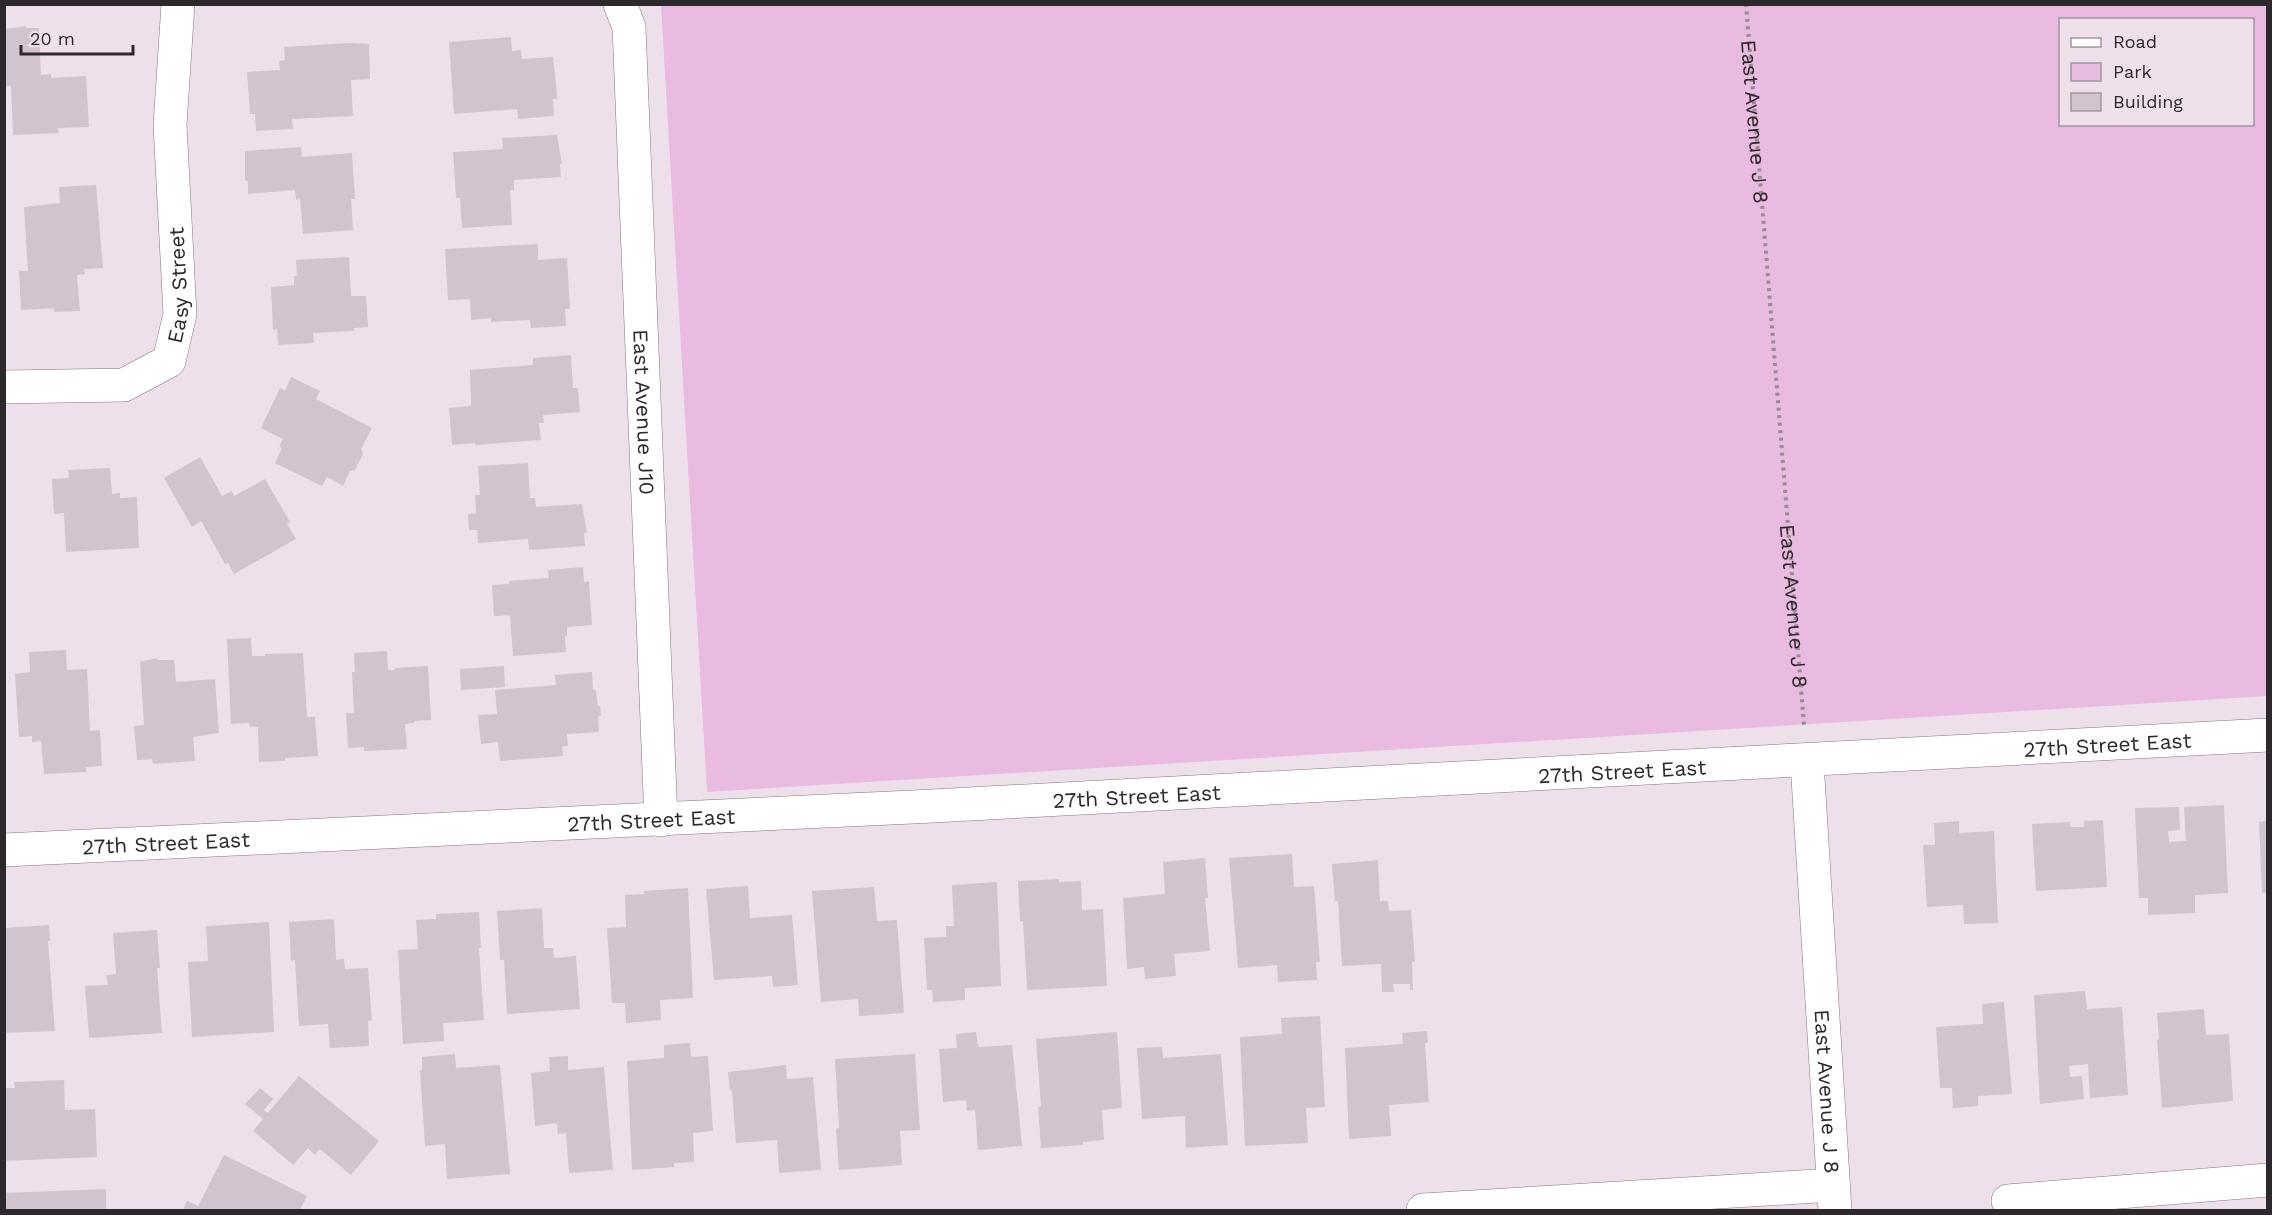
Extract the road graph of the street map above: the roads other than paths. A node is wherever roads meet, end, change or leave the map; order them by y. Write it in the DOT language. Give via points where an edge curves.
graph roads {
  1 [pos="178,4"];
  2 [pos="620,4"];
  3 [pos="4,387"];
  4 [pos="2268,735"];
  5 [pos="1806,762"];
  6 [pos="661,820"];
  7 [pos="4,850"];
  8 [pos="2268,1180"];
  9 [pos="1834,1198"];
  10 [pos="2008,1201"];
  11 [pos="1525,1208"];
  12 [pos="1423,1210"];
  1 -- 3 [label="street, Easy Street" via="170,125 180,314 169,361 124,385"];
  2 -- 6 [label="street, East Avenue J10" via="629,27"];
  4 -- 5 [label="street, 27th Street East"];
  5 -- 6 [label="street, 27th Street East"];
  5 -- 9 [label="street, East Avenue J 8"];
  6 -- 7 [label="street, 27th Street East"];
  8 -- 10 [label="street"];
  9 -- 11 [label="street"];
  11 -- 12 [label="street"];
}
